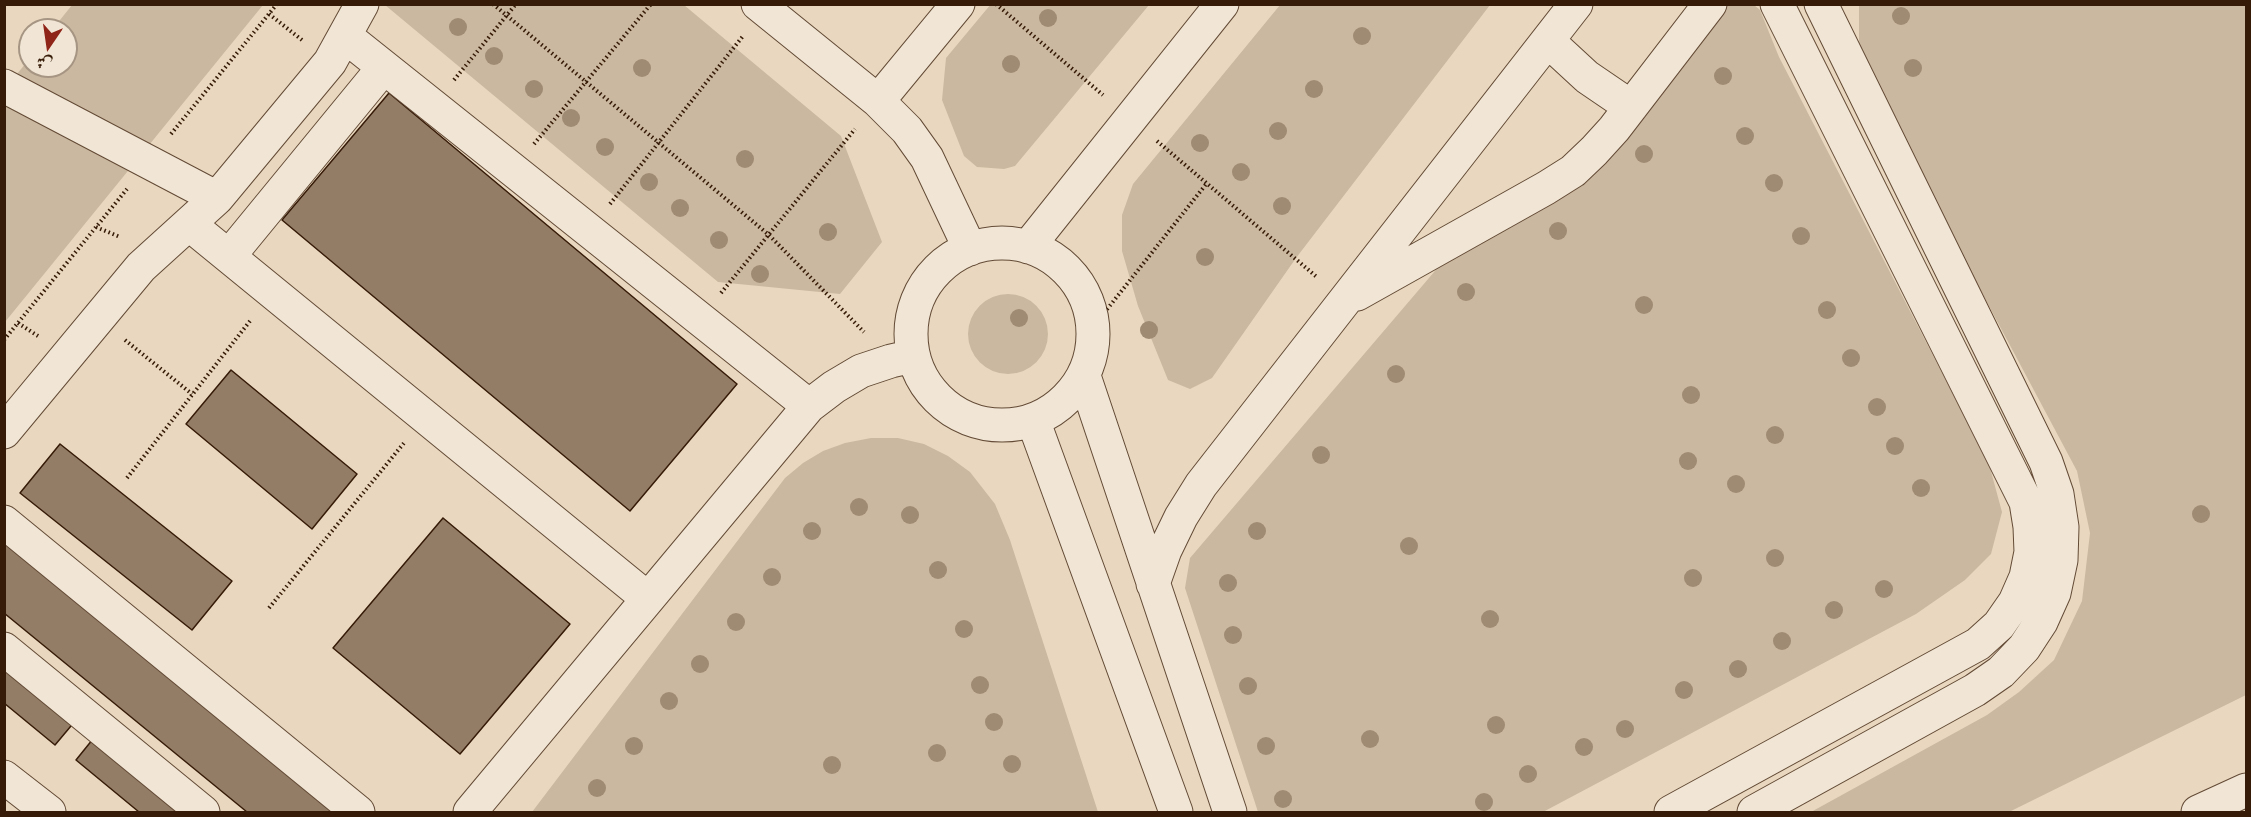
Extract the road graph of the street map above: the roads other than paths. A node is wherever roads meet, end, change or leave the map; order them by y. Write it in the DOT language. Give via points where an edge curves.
graph roads {
  1 [pos="362,4"];
  2 [pos="958,4"];
  3 [pos="1222,4"];
  4 [pos="1576,4"];
  5 [pos="1710,4"];
  6 [pos="1777,4"];
  7 [pos="1821,4"];
  8 [pos="761,7"];
  9 [pos="345,36"];
  10 [pos="1548,41"];
  11 [pos="384,67"];
  12 [pos="4,86"];
  13 [pos="878,101"];
  14 [pos="1631,107"];
  15 [pos="217,198"];
  16 [pos="189,224"];
  17 [pos="1028,247"];
  18 [pos="970,249"];
  19 [pos="230,256"];
  20 [pos="1345,300"];
  21 [pos="902,359"];
  22 [pos="1084,375"];
  23 [pos="809,406"];
  24 [pos="1033,420"];
  25 [pos="4,432"];
  26 [pos="4,522"];
  27 [pos="2026,576"];
  28 [pos="1153,584"];
  29 [pos="2054,593"];
  30 [pos="647,598"];
  31 [pos="4,649"];
  32 [pos="4,777"];
  33 [pos="2247,790"];
  34 [pos="49,813"];
  35 [pos="203,813"];
  36 [pos="358,813"];
  37 [pos="470,813"];
  38 [pos="1176,813"];
  39 [pos="1230,813"];
  40 [pos="1671,813"];
  41 [pos="1754,813"];
  42 [pos="2198,813"];
  1 -- 9 [label="street"];
  2 -- 13 [label="street"];
  3 -- 17 [label="street"];
  4 -- 10 [label="street"];
  5 -- 14 [label="street"];
  6 -- 27 [label="street" via="2026,502 2031,552"];
  7 -- 29 [label="street" via="2046,462 2057,494 2062,527"];
  8 -- 13 [label="street"];
  9 -- 11 [label="street"];
  9 -- 15 [label="street" via="330,62"];
  10 -- 14 [label="street" via="1587,77"];
  10 -- 20 [label="street"];
  11 -- 19 [label="street"];
  11 -- 23 [label="street"];
  12 -- 15 [label="street"];
  13 -- 18 [label="street" via="907,130 927,158"];
  14 -- 20 [label="street" via="1594,152 1564,177"];
  15 -- 16 [label="street"];
  16 -- 19 [label="street"];
  16 -- 25 [label="street" via="155,252"];
  17 -- 18 [label="street" via="1008,243"];
  17 -- 22 [label="street" via="1053,259 1073,277 1087,300 1093,327 1092,352"];
  18 -- 21 [label="street" via="950,259 920,292"];
  19 -- 30 [label="street"];
  20 -- 28 [label="street" via="1200,486 1181,516"];
  21 -- 23 [label="street" via="861,371"];
  21 -- 24 [label="street" via="938,400 959,415 983,424"];
  22 -- 24 [label="street" via="1071,395"];
  22 -- 28 [label="street"];
  23 -- 30 [label="street"];
  24 -- 38 [label="street"];
  26 -- 36 [label="street"];
  27 -- 29 [label="street"];
  27 -- 40 [label="street" via="1999,626 1978,644"];
  28 -- 39 [label="street"];
  29 -- 41 [label="street" via="2042,622 2001,672"];
  30 -- 37 [label="street"];
  31 -- 35 [label="street"];
  32 -- 34 [label="street"];
  33 -- 42 [label="street"];
}
